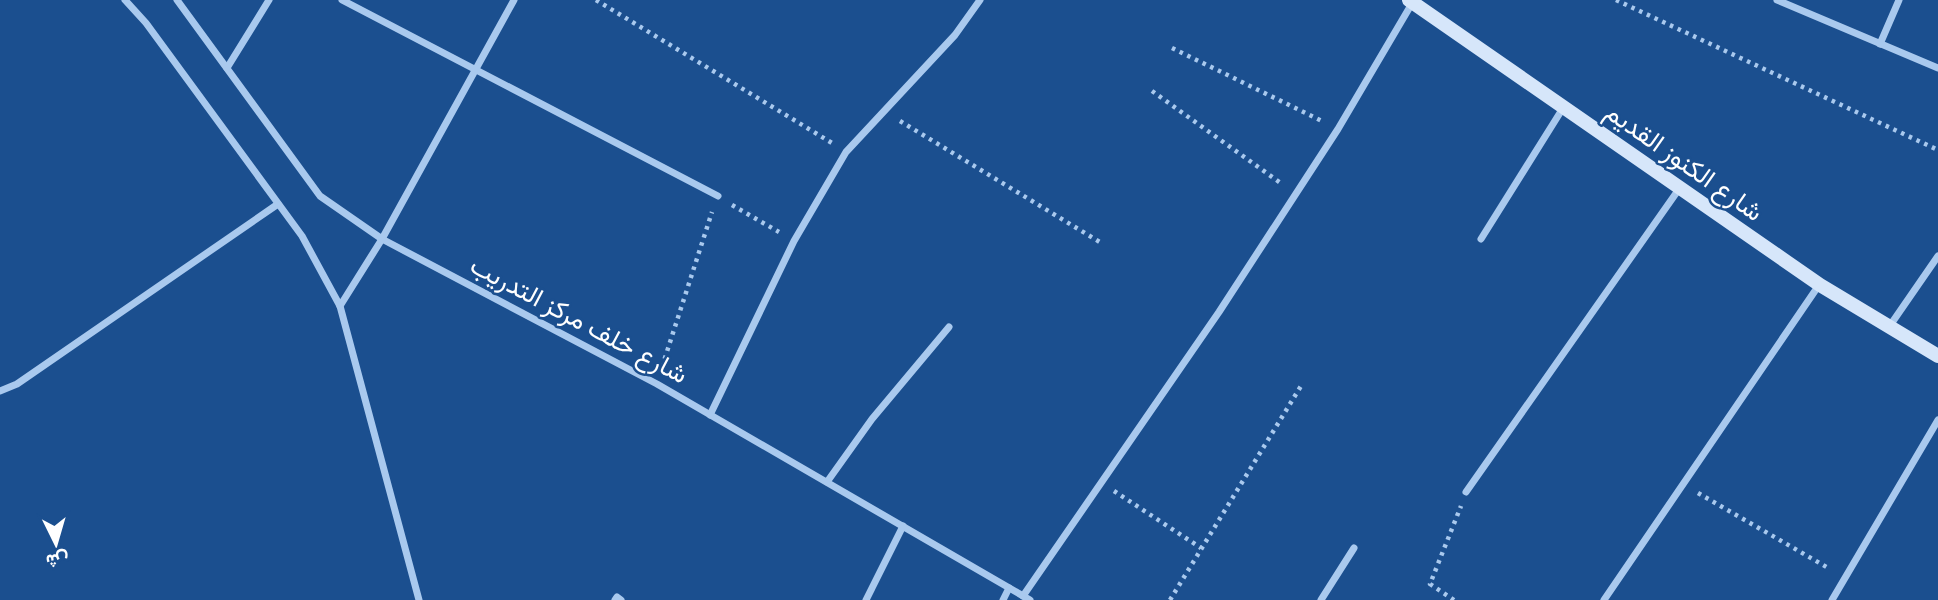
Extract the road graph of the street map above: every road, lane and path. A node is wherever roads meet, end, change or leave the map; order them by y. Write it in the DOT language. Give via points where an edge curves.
graph roads {
  1 [pos="125,0"];
  2 [pos="177,0"];
  3 [pos="270,0"];
  4 [pos="342,0"];
  5 [pos="514,0"];
  6 [pos="596,0"];
  7 [pos="980,0"];
  8 [pos="1616,0"];
  9 [pos="1777,0"];
  10 [pos="1899,0"];
  11 [pos="1412,1"];
  12 [pos="1880,44"];
  13 [pos="1172,48"];
  14 [pos="227,68"];
  15 [pos="1938,68"];
  16 [pos="477,72"];
  17 [pos="1152,91"];
  18 [pos="1563,108"];
  19 [pos="884,111"];
  20 [pos="1338,129"];
  21 [pos="1938,150"];
  22 [pos="846,152"];
  23 [pos="1679,189"];
  24 [pos="1296,194"];
  25 [pos="718,196"];
  26 [pos="278,204"];
  27 [pos="382,239"];
  28 [pos="1480,239"];
  29 [pos="794,241"];
  30 [pos="1103,244"];
  31 [pos="1938,256"];
  32 [pos="1820,285"];
  33 [pos="340,306"];
  34 [pos="948,327"];
  35 [pos="1888,327"];
  36 [pos="1938,356"];
  37 [pos="657,384"];
  38 [pos="1301,386"];
  39 [pos="0,391"];
  40 [pos="710,415"];
  41 [pos="1938,420"];
  42 [pos="827,482"];
  43 [pos="1100,482"];
  44 [pos="1683,484"];
  45 [pos="1466,492"];
  46 [pos="903,526"];
  47 [pos="1201,548"];
  48 [pos="1354,548"];
  49 [pos="1847,579"];
  50 [pos="1009,588"];
  51 [pos="1026,598"];
  52 [pos="419,600"];
  53 [pos="615,600"];
  54 [pos="621,600"];
  55 [pos="866,600"];
  56 [pos="1003,600"];
  57 [pos="1170,600"];
  58 [pos="1321,600"];
  59 [pos="1454,600"];
  60 [pos="1604,600"];
  61 [pos="1832,600"];
  1 -- 26 [label="street"];
  2 -- 14 [label="street, شارع خلف مركز التدريب"];
  3 -- 14 [label="street"];
  4 -- 16 [label="street"];
  5 -- 16 [label="street"];
  6 -- 22 [label="path"];
  7 -- 19 [label="street"];
  8 -- 21 [label="path"];
  9 -- 12 [label="street"];
  10 -- 12 [label="street"];
  11 -- 18 [label="street, شارع الكنوز القديم"];
  11 -- 20 [label="street"];
  12 -- 15 [label="street"];
  13 -- 20 [label="path"];
  14 -- 27 [label="street, شارع خلف مركز التدريب" via="320,196"];
  16 -- 25 [label="street"];
  16 -- 27 [label="street"];
  17 -- 24 [label="path"];
  18 -- 23 [label="street, شارع الكنوز القديم"];
  18 -- 28 [label="street"];
  19 -- 22 [label="street"];
  19 -- 30 [label="path"];
  20 -- 24 [label="street"];
  22 -- 29 [label="street"];
  23 -- 32 [label="street, شارع الكنوز القديم"];
  23 -- 45 [label="street"];
  24 -- 43 [label="street"];
  25 -- 29 [label="path"];
  25 -- 37 [label="path"];
  26 -- 33 [label="street" via="302,236"];
  26 -- 39 [label="street" via="17,384"];
  27 -- 33 [label="street"];
  27 -- 37 [label="street, شارع خلف مركز التدريب"];
  29 -- 40 [label="street"];
  31 -- 35 [label="street"];
  32 -- 35 [label="street, شارع الكنوز القديم"];
  32 -- 44 [label="street"];
  33 -- 52 [label="street"];
  34 -- 42 [label="street"];
  35 -- 36 [label="street, شارع الكنوز القديم"];
  37 -- 40 [label="street, شارع خلف مركز التدريب"];
  38 -- 47 [label="path"];
  40 -- 42 [label="street, شارع خلف مركز التدريب"];
  41 -- 49 [label="street"];
  42 -- 46 [label="street, شارع خلف مركز التدريب"];
  43 -- 47 [label="path"];
  43 -- 51 [label="street"];
  44 -- 49 [label="path"];
  44 -- 60 [label="street"];
  45 -- 59 [label="path" via="1430,584"];
  46 -- 50 [label="street, شارع خلف مركز التدريب"];
  46 -- 55 [label="street"];
  47 -- 57 [label="path"];
  48 -- 58 [label="street"];
  49 -- 61 [label="street"];
  50 -- 51 [label="street, شارع خلف مركز التدريب"];
  50 -- 56 [label="street"];
  53 -- 54 [label="street"];
}
